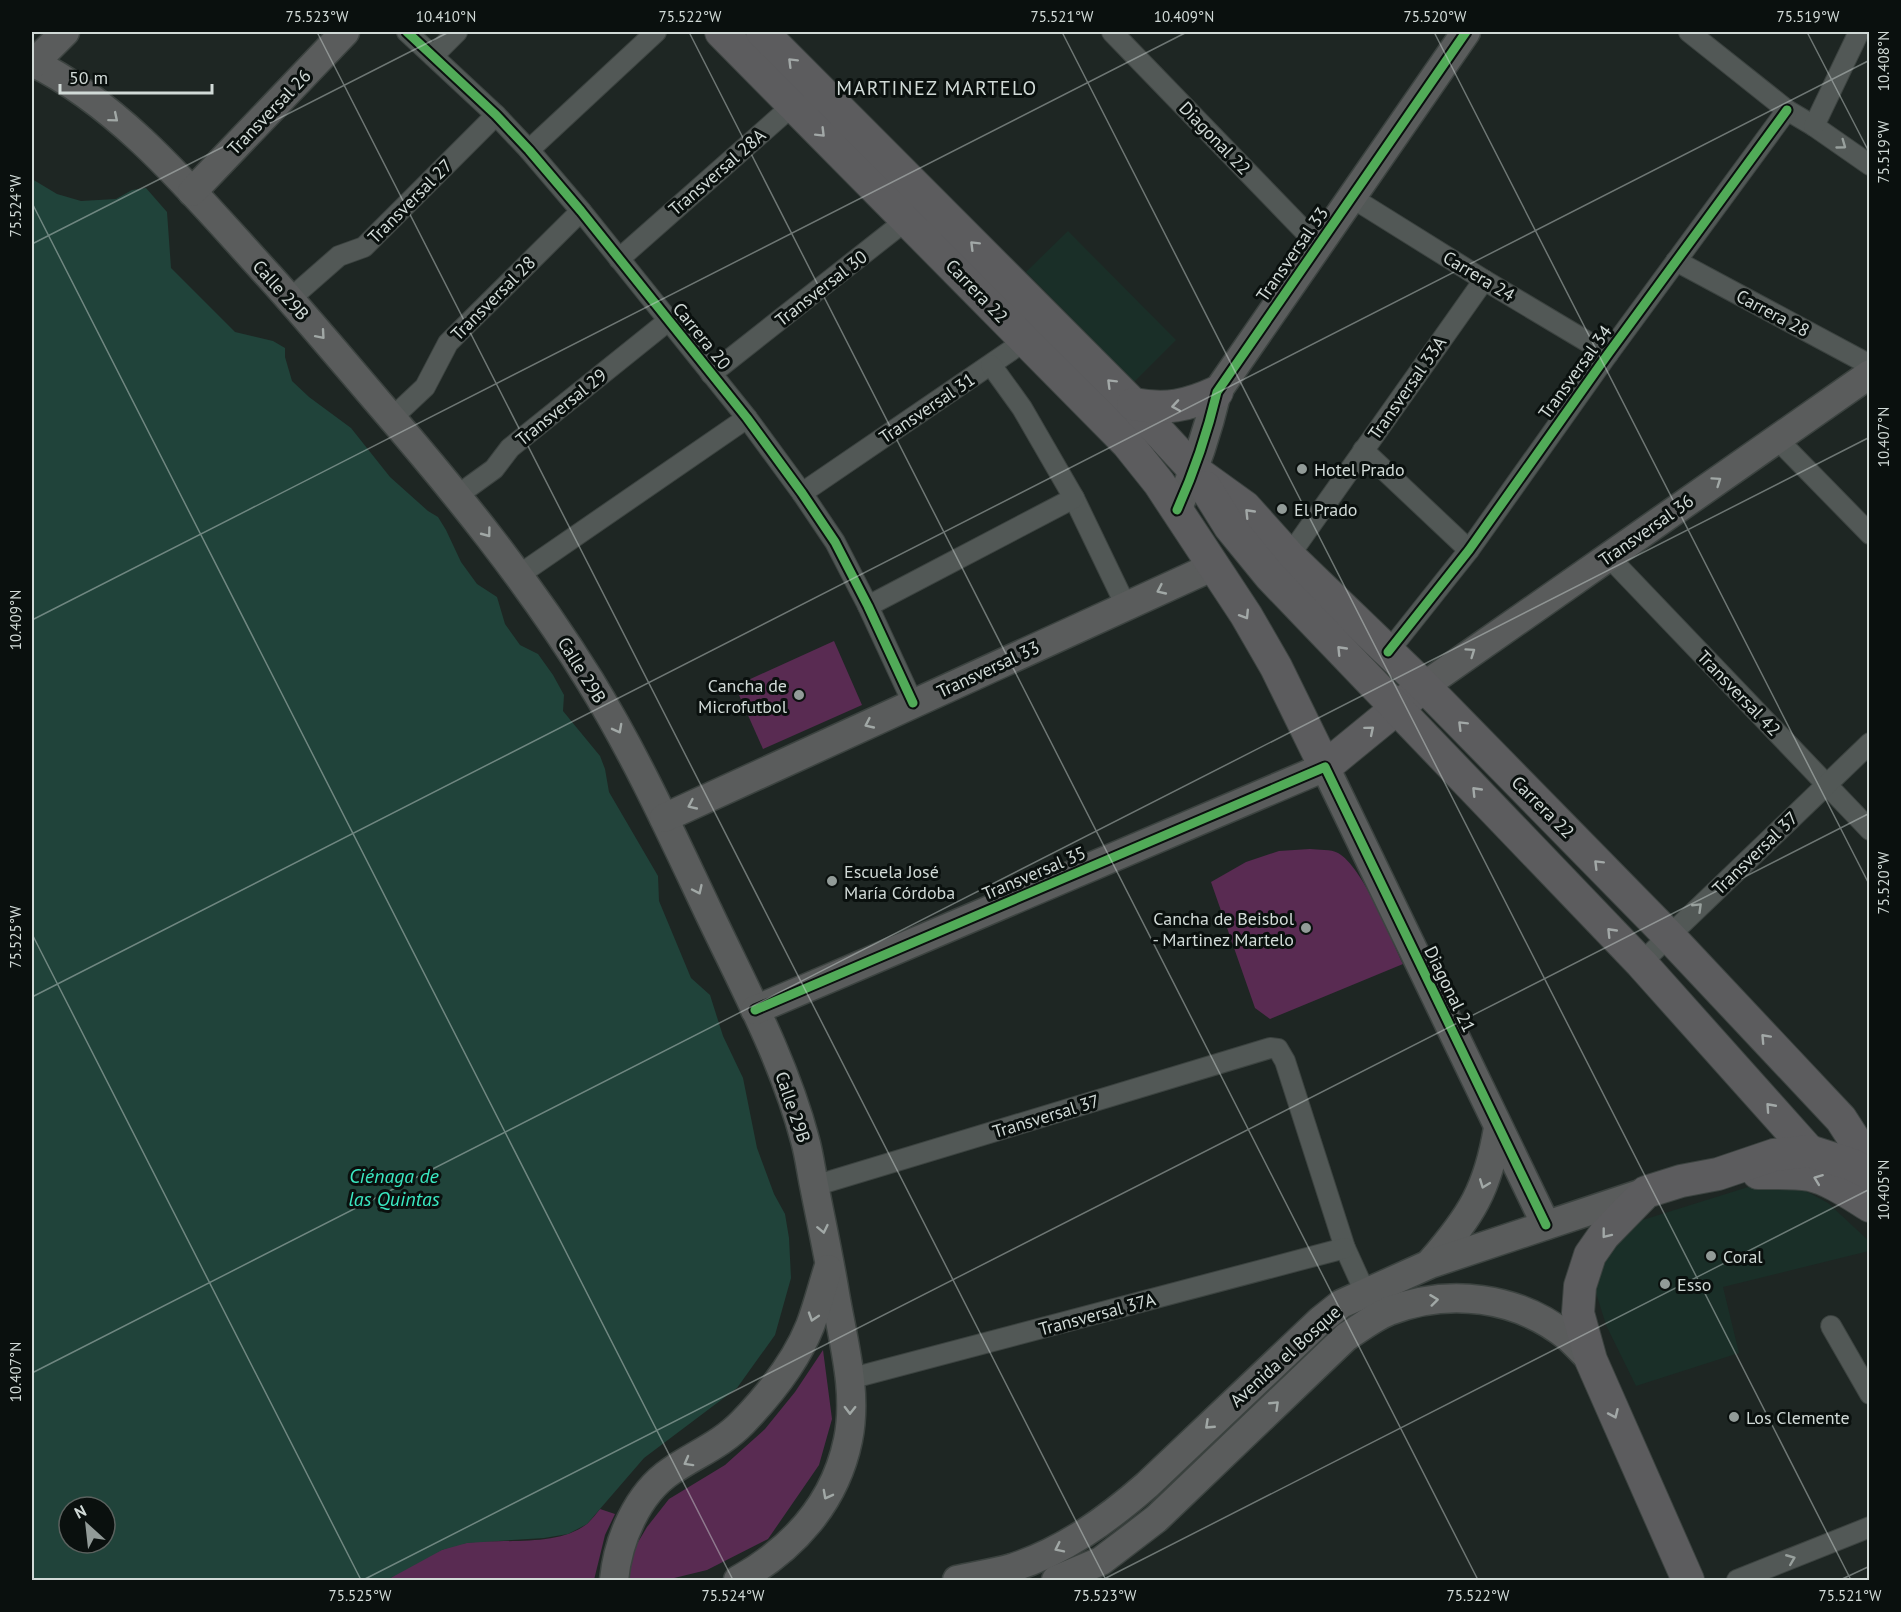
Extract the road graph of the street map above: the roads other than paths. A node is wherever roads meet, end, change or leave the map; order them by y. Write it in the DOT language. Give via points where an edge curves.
graph roads {
  1 [pos="65,32"];
  2 [pos="345,32"];
  3 [pos="407,32"];
  4 [pos="457,32"];
  5 [pos="656,32"];
  6 [pos="721,32"];
  7 [pos="762,32"];
  8 [pos="1466,32"];
  9 [pos="1689,32"];
  10 [pos="1859,32"];
  11 [pos="1116,33"];
  12 [pos="433,56"];
  13 [pos="33,62"];
  14 [pos="804,95"];
  15 [pos="1787,110"];
  16 [pos="496,115"];
  17 [pos="1814,126"];
  18 [pos="529,150"];
  19 [pos="1869,165"];
  20 [pos="192,192"];
  21 [pos="1351,197"];
  22 [pos="919,210"];
  23 [pos="581,211"];
  24 [pos="1318,245"];
  25 [pos="619,259"];
  26 [pos="1676,261"];
  27 [pos="1484,280"];
  28 [pos="290,299"];
  29 [pos="668,321"];
  30 [pos="1051,323"];
  31 [pos="1026,341"];
  32 [pos="1608,354"];
  33 [pos="991,365"];
  34 [pos="1869,365"];
  35 [pos="711,374"];
  36 [pos="1869,374"];
  37 [pos="1217,392"];
  38 [pos="1133,405"];
  39 [pos="392,418"];
  40 [pos="747,418"];
  41 [pos="1777,439"];
  42 [pos="1363,450"];
  43 [pos="1195,471"];
  44 [pos="802,493"];
  45 [pos="458,495"];
  46 [pos="1074,498"];
  47 [pos="1177,510"];
  48 [pos="1869,534"];
  49 [pos="1469,549"];
  50 [pos="1608,556"];
  51 [pos="1214,566"];
  52 [pos="1279,566"];
  53 [pos="519,575"];
  54 [pos="868,606"];
  55 [pos="1126,606"];
  56 [pos="1388,652"];
  57 [pos="1424,686"];
  58 [pos="913,703"];
  59 [pos="1397,708"];
  60 [pos="1869,743"];
  61 [pos="1325,767"];
  62 [pos="1826,785"];
  63 [pos="664,818"];
  64 [pos="1869,830"];
  65 [pos="1669,936"];
  66 [pos="1641,963"];
  67 [pos="755,1010"];
  68 [pos="1498,1128"];
  69 [pos="1809,1151"];
  70 [pos="1869,1164"];
  71 [pos="1718,1174"];
  72 [pos="1869,1174"];
  73 [pos="814,1186"];
  74 [pos="1646,1192"];
  75 [pos="1869,1206"];
  76 [pos="1546,1225"];
  77 [pos="1345,1248"];
  78 [pos="830,1261"];
  79 [pos="1430,1264"];
  80 [pos="1365,1292"];
  81 [pos="1831,1326"];
  82 [pos="1591,1360"];
  83 [pos="849,1379"];
  84 [pos="1869,1394"];
  85 [pos="1187,1489"];
  86 [pos="1869,1527"];
  87 [pos="614,1581"];
  88 [pos="738,1581"];
  89 [pos="957,1581"];
  90 [pos="1056,1581"];
  91 [pos="1108,1581"];
  92 [pos="1688,1581"];
  93 [pos="1737,1581"];
  1 -- 13 [label="main road"];
  2 -- 20 [label="main road, Transversal 26"];
  3 -- 12 [label="street, Carrera 20"];
  4 -- 12 [label="street"];
  5 -- 18 [label="street"];
  6 -- 14 [label="main road, Carrera 22"];
  14 -- 7 [label="main road, Carrera 22, one-way"];
  8 -- 21 [label="main road, Transversal 33"];
  9 -- 15 [label="street"];
  10 -- 17 [label="street"];
  11 -- 24 [label="street, Diagonal 22"];
  12 -- 16 [label="street, Carrera 20"];
  13 -- 20 [label="main road, Calle 29B, one-way" via="95,101"];
  14 -- 22 [label="main road, Carrera 22"];
  14 -- 25 [label="street, Transversal 28A"];
  15 -- 17 [label="street"];
  15 -- 26 [label="street, Transversal 34"];
  16 -- 18 [label="street, Carrera 20"];
  16 -- 28 [label="street, Transversal 27" via="364,247 339,256"];
  17 -- 19 [label="street, one-way"];
  18 -- 23 [label="street, Carrera 20"];
  20 -- 28 [label="main road, Calle 29B"];
  21 -- 24 [label="main road, Transversal 33"];
  21 -- 27 [label="street, Carrera 24"];
  30 -- 22 [label="main road, Carrera 22, one-way"];
  22 -- 31 [label="main road, Carrera 22"];
  22 -- 35 [label="street, Transversal 30"];
  23 -- 25 [label="street, Carrera 20"];
  23 -- 39 [label="street, Transversal 28" via="448,343 425,387"];
  24 -- 37 [label="main road, Transversal 33"];
  25 -- 29 [label="street, Carrera 20"];
  26 -- 32 [label="street, Transversal 34"];
  26 -- 34 [label="street, Carrera 28"];
  27 -- 32 [label="street, Carrera 24"];
  27 -- 42 [label="street, Transversal 33A"];
  28 -- 39 [label="main road, Calle 29B, one-way"];
  29 -- 35 [label="street, Carrera 20"];
  29 -- 45 [label="street, Transversal 29" via="510,448 494,469"];
  30 -- 31 [label="street, Transversal 31"];
  38 -- 30 [label="main road, Carrera 22, one-way"];
  31 -- 33 [label="street, Transversal 31"];
  31 -- 47 [label="main road, Carrera 22" via="1127,442"];
  32 -- 49 [label="street, Transversal 34"];
  33 -- 44 [label="street, Transversal 31"];
  33 -- 46 [label="street" via="1022,408"];
  35 -- 40 [label="street, Carrera 20"];
  36 -- 41 [label="main road, Transversal 36"];
  37 -- 38 [label="main road, one-way" via="1176,407"];
  37 -- 43 [label="main road, Transversal 33"];
  38 -- 43 [label="main road, Carrera 22"];
  39 -- 45 [label="main road, Calle 29B"];
  40 -- 44 [label="street, Carrera 20"];
  40 -- 53 [label="street"];
  41 -- 48 [label="street"];
  50 -- 41 [label="main road, Transversal 36, one-way"];
  42 -- 49 [label="street"];
  42 -- 52 [label="street, Transversal 33A"];
  43 -- 47 [label="main road, Transversal 33"];
  52 -- 43 [label="main road, Carrera 22, one-way" via="1245,507"];
  44 -- 54 [label="street, Carrera 20" via="835,542"];
  45 -- 53 [label="main road, Calle 29B, one-way"];
  46 -- 54 [label="street"];
  46 -- 55 [label="street"];
  47 -- 51 [label="main road, Carrera 22"];
  49 -- 56 [label="street, Transversal 34"];
  57 -- 50 [label="main road, Transversal 36, one-way"];
  50 -- 62 [label="street, Transversal 42"];
  51 -- 52 [label="main road"];
  51 -- 55 [label="main road, Transversal 33, one-way"];
  51 -- 61 [label="main road, Diagonal 21, one-way" via="1276,667"];
  52 -- 56 [label="main road, Carrera 22" via="1314,580"];
  59 -- 52 [label="main road, Carrera 22, one-way"];
  53 -- 63 [label="main road, Calle 29B, one-way" via="593,685"];
  54 -- 58 [label="street, Carrera 20"];
  55 -- 58 [label="main road, Transversal 33"];
  56 -- 57 [label="main road, Carrera 22"];
  57 -- 59 [label="main road"];
  65 -- 57 [label="main road, Carrera 22, one-way"];
  58 -- 63 [label="main road, Transversal 33, one-way"];
  61 -- 59 [label="main road, one-way"];
  66 -- 59 [label="main road, Carrera 22, one-way"];
  60 -- 62 [label="street, Transversal 37"];
  61 -- 67 [label="main road, Transversal 35"];
  61 -- 68 [label="main road, Diagonal 21"];
  62 -- 64 [label="street, Transversal 42"];
  65 -- 62 [label="street, Transversal 37, one-way"];
  63 -- 67 [label="main road, Calle 29B, one-way"];
  65 -- 66 [label="street, Transversal 37"];
  70 -- 65 [label="main road, Carrera 22, one-way" via="1841,1119"];
  69 -- 66 [label="main road, Carrera 22, one-way"];
  67 -- 73 [label="main road, Calle 29B" via="793,1102 806,1141"];
  68 -- 76 [label="main road, Diagonal 21"];
  68 -- 79 [label="main road, one-way" via="1483,1188 1469,1215"];
  69 -- 71 [label="main road, Avenida el Bosque" via="1774,1155"];
  69 -- 72 [label="main road"];
  71 -- 74 [label="main road, Avenida el Bosque"];
  75 -- 71 [label="main road, Avenida el Bosque, one-way" via="1812,1176"];
  73 -- 77 [label="street, Transversal 37" via="1270,1048 1278,1049 1285,1061"];
  73 -- 78 [label="main road, Calle 29B, one-way"];
  74 -- 76 [label="main road, Avenida el Bosque"];
  74 -- 82 [label="main road, one-way" via="1604,1235 1590,1256 1580,1286 1578,1313"];
  76 -- 79 [label="main road, Avenida el Bosque"];
  77 -- 80 [label="street"];
  77 -- 83 [label="street, Transversal 37A"];
  78 -- 83 [label="main road, Calle 29B"];
  78 -- 87 [label="main road, one-way" via="810,1326 789,1364 730,1435 670,1471 651,1490 624,1536"];
  79 -- 80 [label="main road, Avenida el Bosque"];
  80 -- 89 [label="main road, Avenida el Bosque, one-way" via="1321,1320 1118,1510 1041,1557"];
  81 -- 84 [label="street"];
  85 -- 82 [label="main road, Avenida el Bosque, one-way" via="1346,1337 1388,1312 1418,1302 1482,1299 1513,1307 1542,1320"];
  82 -- 92 [label="main road, one-way"];
  83 -- 88 [label="main road, Calle 29B, one-way" via="852,1412 848,1440 826,1499 787,1547"];
  85 -- 90 [label="main road, Avenida el Bosque" via="1127,1543 1101,1561"];
  85 -- 91 [label="main road" via="1149,1541"];
  93 -- 86 [label="street, one-way"];
}
